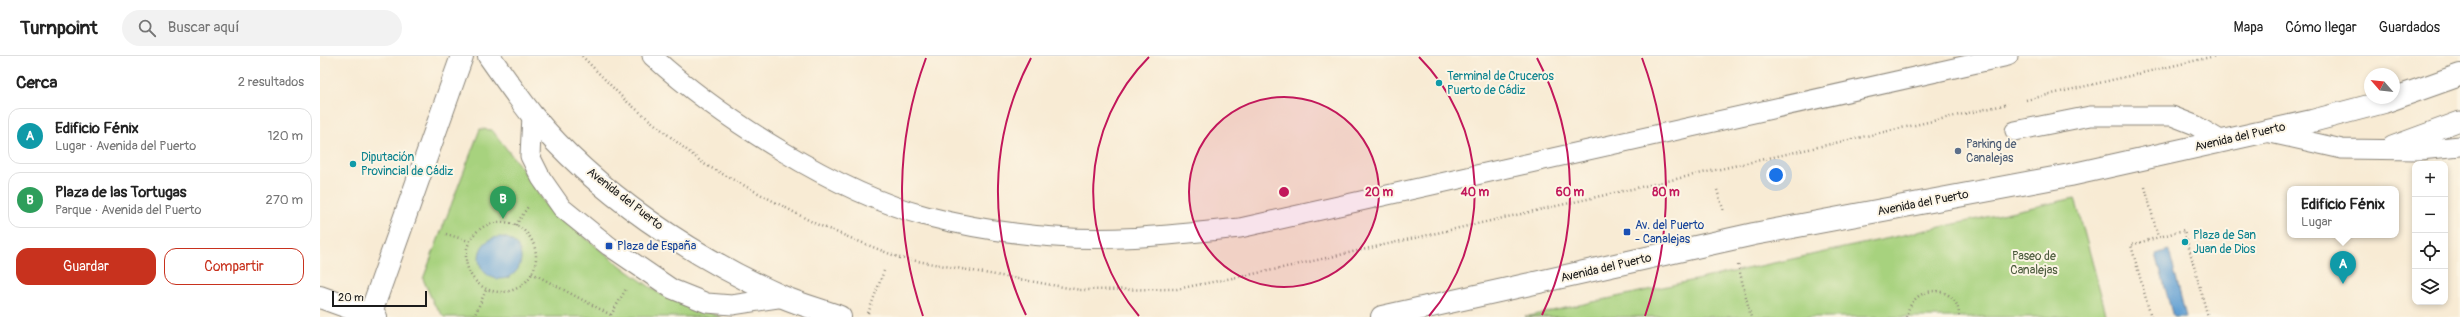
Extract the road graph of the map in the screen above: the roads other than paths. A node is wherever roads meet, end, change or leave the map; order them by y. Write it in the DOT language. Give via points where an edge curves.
graph roads {
  1 [pos="462,56"];
  2 [pos="489,56"];
  3 [pos="652,56"];
  4 [pos="2008,56"];
  5 [pos="2460,75"];
  6 [pos="532,115"];
  7 [pos="2460,120"];
  8 [pos="2014,131"];
  9 [pos="2265,131"];
  10 [pos="2222,141"];
  11 [pos="2460,146"];
  12 [pos="2381,150"];
  13 [pos="320,297"];
  14 [pos="784,297"];
  15 [pos="373,316"];
  16 [pos="840,317"];
  17 [pos="1382,317"];
  1 -- 15 [label="street"];
  2 -- 6 [label="street, Avenida del Puerto"];
  3 -- 4 [label="lane" via="683,85 771,143 836,180 925,216 988,229 1055,237 1130,239 1240,228"];
  5 -- 9 [label="street, Avenida del Puerto" via="2384,102"];
  6 -- 14 [label="street, Avenida del Puerto" via="589,172 634,209 683,243 734,273"];
  6 -- 14 [label="lane" via="530,156 540,178 562,208 609,246 672,289 707,303 732,305"];
  7 -- 12 [label="lane"];
  8 -- 10 [label="lane" via="2090,116 2172,116 2195,125"];
  9 -- 10 [label="street, Avenida del Puerto"];
  9 -- 12 [label="lane" via="2342,149"];
  10 -- 17 [label="street, Avenida del Puerto" via="2139,160 1754,234"];
  11 -- 12 [label="lane"];
  13 -- 15 [label="street"];
  14 -- 16 [label="street, Avenida del Puerto"];
}
